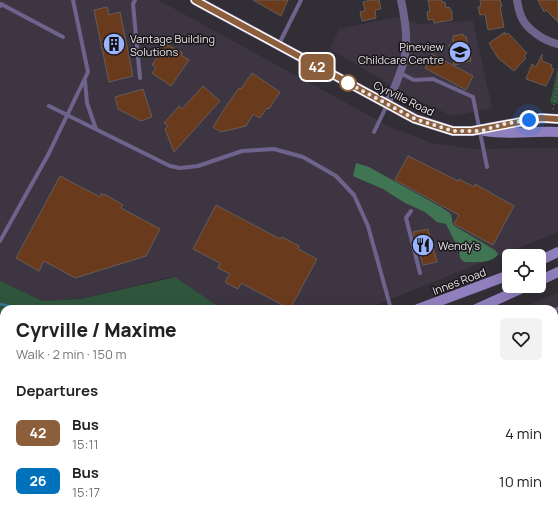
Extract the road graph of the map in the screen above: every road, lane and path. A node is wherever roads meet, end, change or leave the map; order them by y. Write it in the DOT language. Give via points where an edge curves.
graph roads {
  1 [pos="73,0"];
  2 [pos="135,0"];
  3 [pos="195,0"];
  4 [pos="301,0"];
  5 [pos="402,0"];
  6 [pos="517,0"];
  7 [pos="0,6"];
  8 [pos="64,37"];
  9 [pos="558,44"];
  10 [pos="279,46"];
  11 [pos="400,73"];
  12 [pos="140,78"];
  13 [pos="84,79"];
  14 [pos="558,81"];
  15 [pos="388,104"];
  16 [pos="49,106"];
  17 [pos="67,116"];
  18 [pos="554,119"];
  19 [pos="96,128"];
  20 [pos="481,131"];
  21 [pos="374,132"];
  22 [pos="558,132"];
  23 [pos="487,167"];
  24 [pos="411,211"];
  25 [pos="0,241"];
  26 [pos="558,252"];
  27 [pos="546,258"];
  28 [pos="558,272"];
  29 [pos="420,273"];
  30 [pos="502,278"];
  31 [pos="546,278"];
  32 [pos="511,293"];
  33 [pos="390,305"];
  34 [pos="429,305"];
  35 [pos="485,305"];
  1 -- 13 [label="lane" via="88,72"];
  2 -- 12 [label="lane" via="133,4"];
  3 -- 10 [label="main road, Cyrville Road"];
  4 -- 10 [label="lane"];
  5 -- 11 [label="street" via="408,35"];
  6 -- 9 [label="street" via="521,16 534,32 549,42"];
  7 -- 8 [label="lane" via="1,4"];
  10 -- 15 [label="main road, Cyrville Road"];
  11 -- 15 [label="street"];
  11 -- 20 [label="lane" via="414,80 433,79 473,97"];
  13 -- 17 [label="lane"];
  13 -- 19 [label="lane" via="87,103"];
  14 -- 18 [label="path"];
  15 -- 20 [label="main road, Cyrville Road" via="434,126 453,131"];
  15 -- 21 [label="lane"];
  16 -- 17 [label="lane"];
  17 -- 19 [label="lane"];
  17 -- 25 [label="lane"];
  18 -- 20 [label="main road, Cyrville Road" via="541,118 504,124"];
  19 -- 33 [label="lane" via="170,166 180,168 198,166 242,151 274,149 303,157 336,176 354,195 368,226"];
  20 -- 22 [label="main road, Cyrville Road" via="506,135 538,131"];
  20 -- 23 [label="lane"];
  24 -- 29 [label="lane" via="406,218"];
  26 -- 27 [label="main road"];
  28 -- 31 [label="main road"];
  30 -- 34 [label="main road, Innes Road"];
  32 -- 35 [label="main road"];
}
